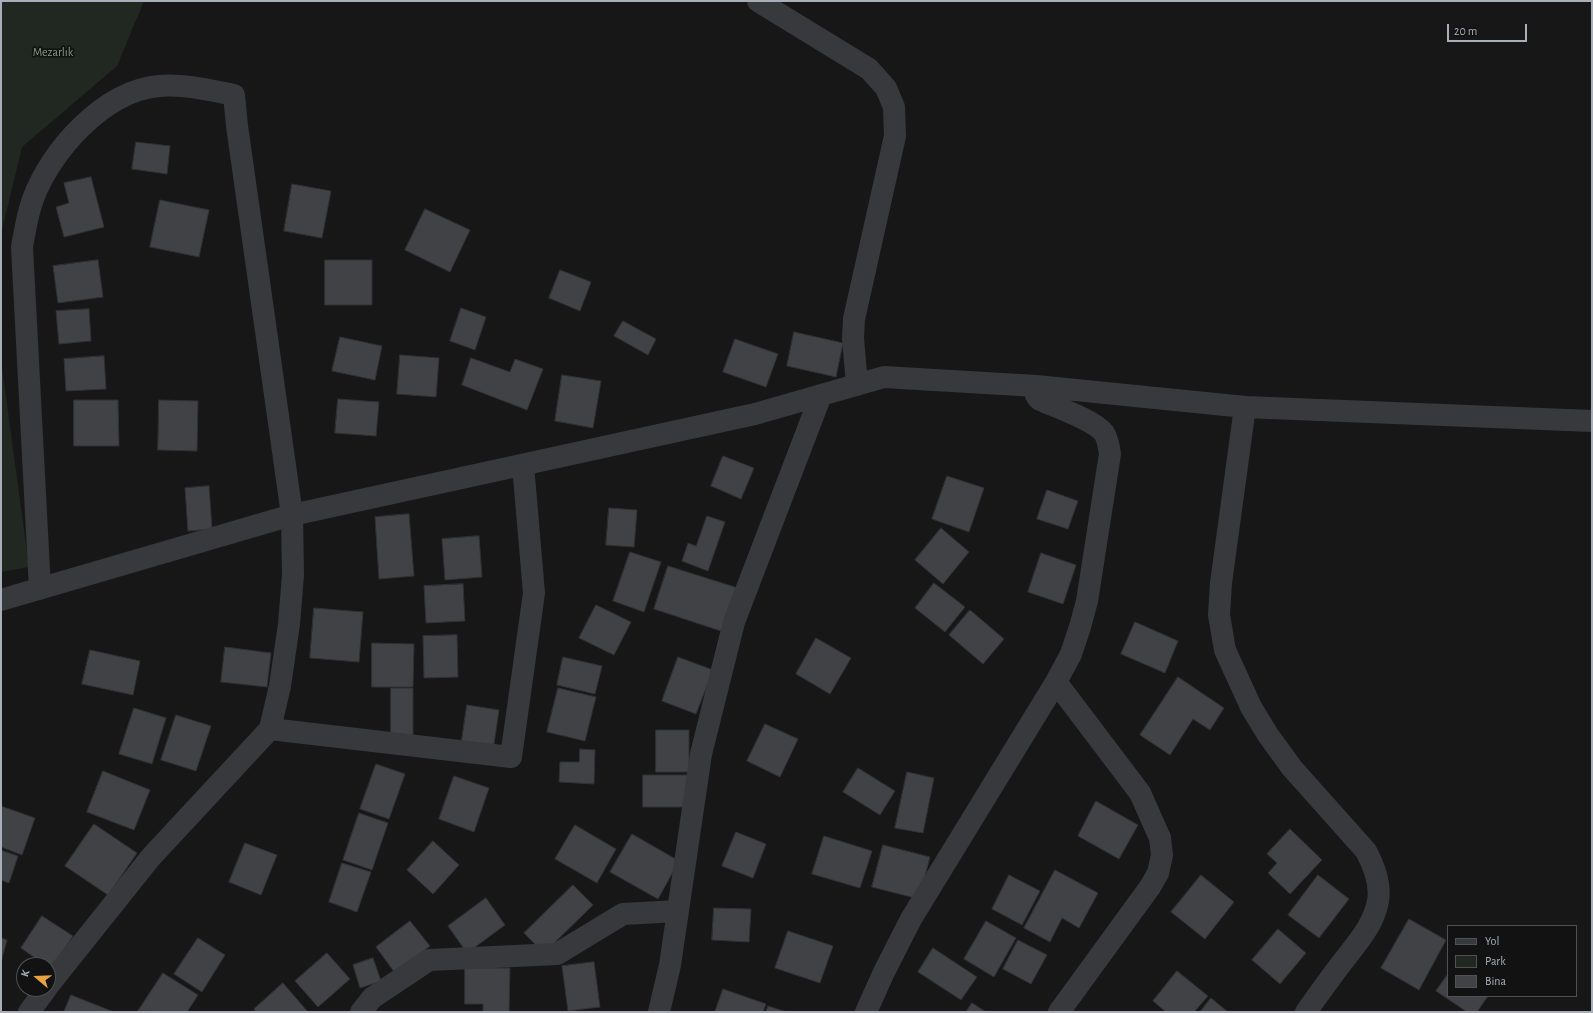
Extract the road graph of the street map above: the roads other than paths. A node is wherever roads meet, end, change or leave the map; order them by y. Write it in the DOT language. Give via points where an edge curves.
graph roads {
  1 [pos="758,1"];
  2 [pos="857,385"];
  3 [pos="1036,386"];
  4 [pos="821,395"];
  5 [pos="1245,407"];
  6 [pos="1592,421"];
  7 [pos="523,465"];
  8 [pos="292,515"];
  9 [pos="40,588"];
  10 [pos="1,600"];
  11 [pos="1056,682"];
  12 [pos="270,729"];
  13 [pos="678,911"];
  14 [pos="56,975"];
  15 [pos="40,997"];
  16 [pos="29,1012"];
  17 [pos="361,1012"];
  18 [pos="659,1012"];
  19 [pos="866,1012"];
  20 [pos="1059,1012"];
  21 [pos="1306,1012"];
  1 -- 2 [label="street" via="869,69 886,88 894,107 895,136 854,319"];
  2 -- 3 [label="street" via="884,377"];
  2 -- 4 [label="street"];
  3 -- 5 [label="street"];
  3 -- 11 [label="street" via="1036,396 1040,400 1095,425 1104,433 1109,442 1110,454 1087,600 1071,654"];
  4 -- 7 [label="street" via="755,414"];
  4 -- 13 [label="street" via="734,622 701,754"];
  5 -- 6 [label="street"];
  5 -- 21 [label="street" via="1221,583 1219,615 1225,650 1250,707 1268,735 1292,768 1366,851 1378,883 1378,901 1372,920"];
  7 -- 8 [label="street"];
  7 -- 12 [label="street" via="534,593 511,757"];
  8 -- 9 [label="street"];
  8 -- 9 [label="street" via="234,95 179,86 137,90 101,110 69,140 43,178 33,198 26,222 22,247"];
  8 -- 12 [label="street" via="293,575 289,624 280,686"];
  9 -- 10 [label="street"];
  11 -- 19 [label="street" via="911,919"];
  11 -- 20 [label="street" via="1140,793 1160,838 1162,855 1158,873 1150,887"];
  12 -- 14 [label="street" via="151,857"];
  13 -- 17 [label="street" via="623,914 557,954 429,960 372,998"];
  13 -- 18 [label="street" via="670,965"];
  15 -- 16 [label="street"];
}
